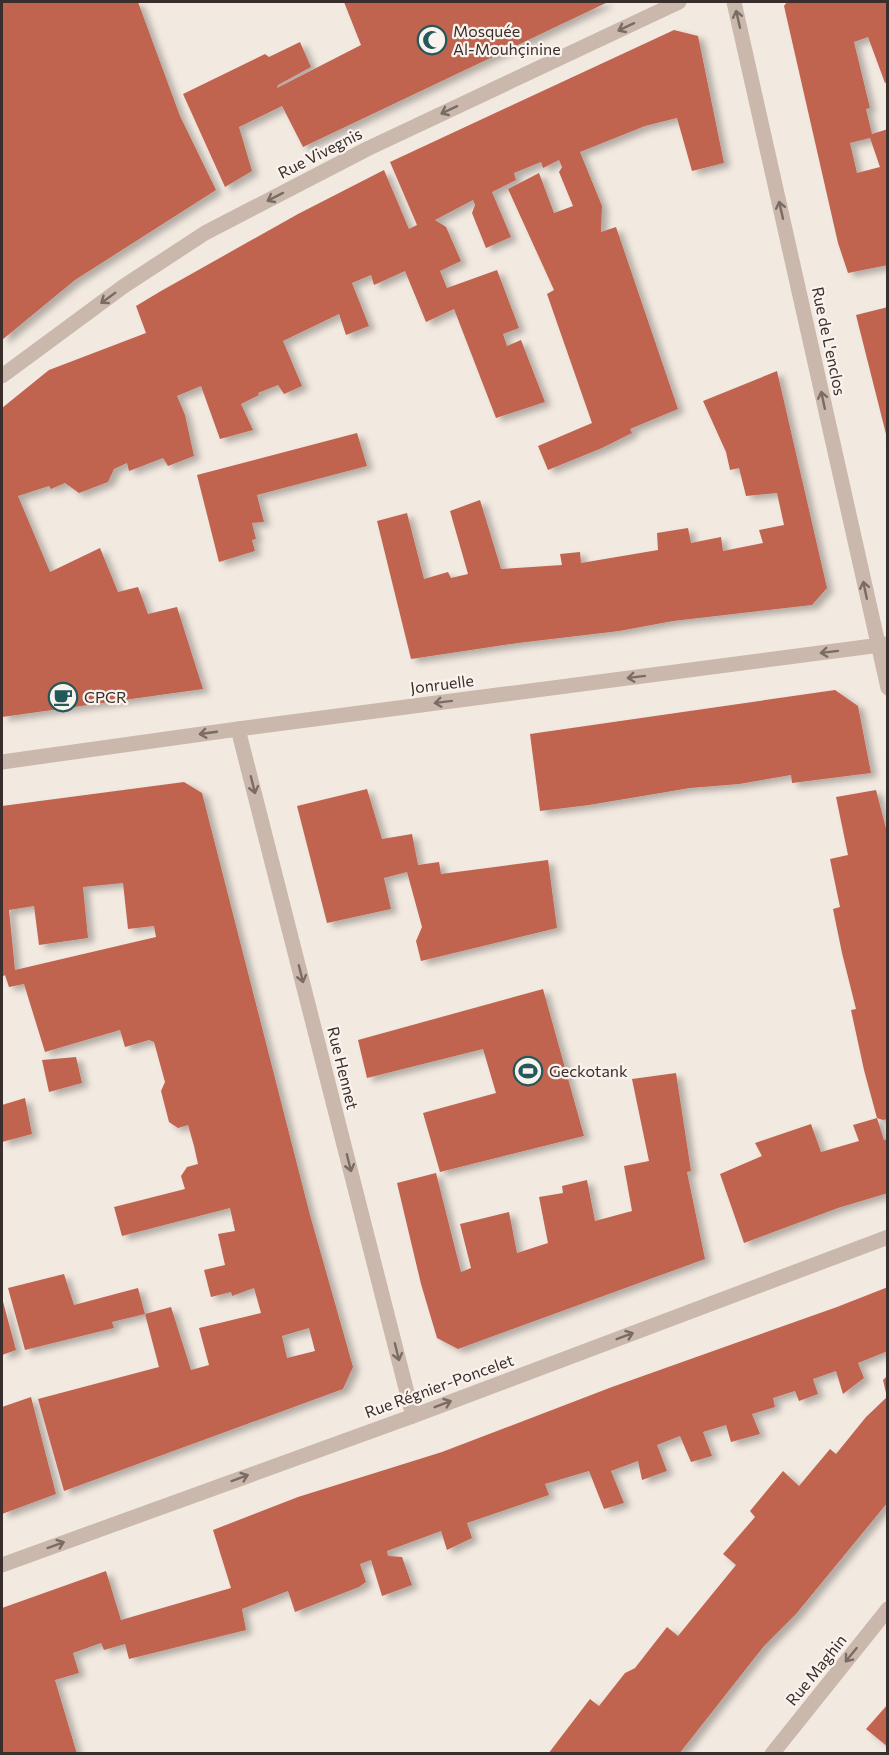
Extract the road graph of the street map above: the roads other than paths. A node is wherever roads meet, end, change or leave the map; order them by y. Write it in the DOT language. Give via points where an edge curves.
graph roads {
  1 [pos="678,2"];
  2 [pos="734,2"];
  3 [pos="2,376"];
  4 [pos="882,645"];
  5 [pos="888,688"];
  6 [pos="238,729"];
  7 [pos="2,762"];
  8 [pos="888,1237"];
  9 [pos="413,1416"];
  10 [pos="2,1565"];
  11 [pos="888,1609"];
  12 [pos="772,1754"];
  1 -- 3 [label="street, Rue Vivegnis, one-way" via="367,149 205,233 124,286"];
  4 -- 2 [label="street, Rue de L'enclos, one-way"];
  4 -- 5 [label="street, Rue de L'enclos"];
  4 -- 6 [label="street, Jonruelle, one-way"];
  6 -- 7 [label="street, Jonruelle, one-way"];
  6 -- 9 [label="street, Rue Hennet, one-way"];
  9 -- 8 [label="street, Rue Régnier-Poncelet, one-way"];
  10 -- 9 [label="street, Rue Régnier-Poncelet, one-way"];
  11 -- 12 [label="street, Rue Maghin, one-way"];
}
